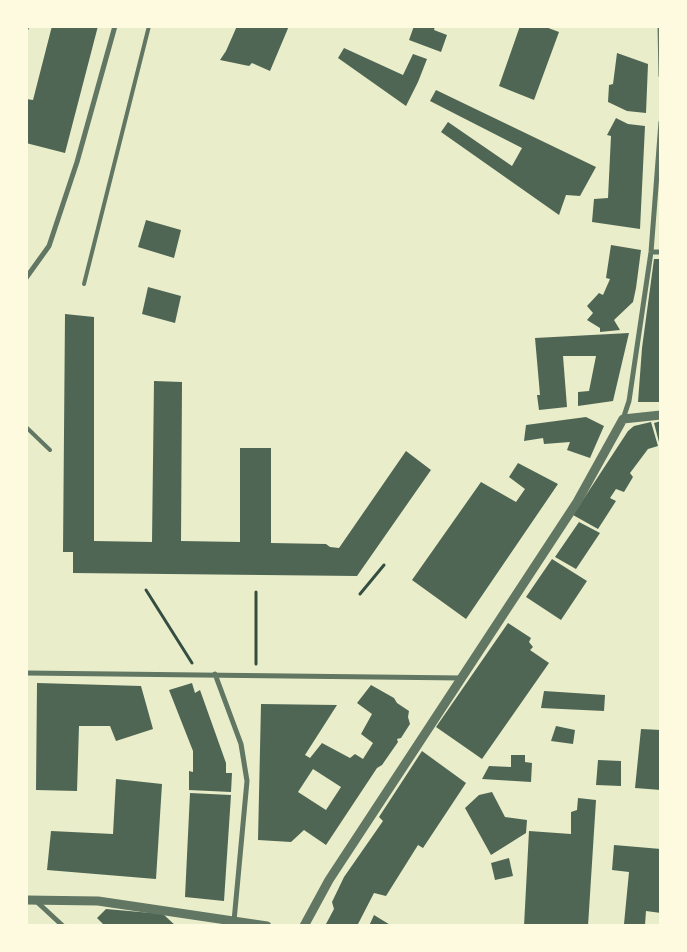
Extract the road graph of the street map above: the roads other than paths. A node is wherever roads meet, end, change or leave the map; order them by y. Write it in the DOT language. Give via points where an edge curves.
graph roads {
  1 [pos="115,26"];
  2 [pos="149,26"];
  3 [pos="660,26"];
  4 [pos="661,76"];
  5 [pos="661,122"];
  6 [pos="651,252"];
  7 [pos="661,252"];
  8 [pos="26,278"];
  9 [pos="84,284"];
  10 [pos="661,415"];
  11 [pos="623,419"];
  12 [pos="26,427"];
  13 [pos="50,450"];
  14 [pos="26,673"];
  15 [pos="215,674"];
  16 [pos="462,678"];
  17 [pos="31,901"];
  18 [pos="234,921"];
  19 [pos="62,926"];
  20 [pos="267,926"];
  21 [pos="304,926"];
  1 -- 8 [label="street" via="77,162 49,246"];
  2 -- 9 [label="lane"];
  3 -- 4 [label="street"];
  5 -- 6 [label="street"];
  6 -- 7 [label="street"];
  6 -- 11 [label="street" via="629,401"];
  10 -- 11 [label="street"];
  11 -- 16 [label="street" via="577,502"];
  12 -- 13 [label="lane"];
  14 -- 15 [label="street"];
  15 -- 16 [label="street"];
  15 -- 18 [label="street" via="241,744 247,781"];
  16 -- 21 [label="street" via="329,880"];
  17 -- 18 [label="street" via="98,901"];
  17 -- 19 [label="street"];
  18 -- 20 [label="street"];
}
